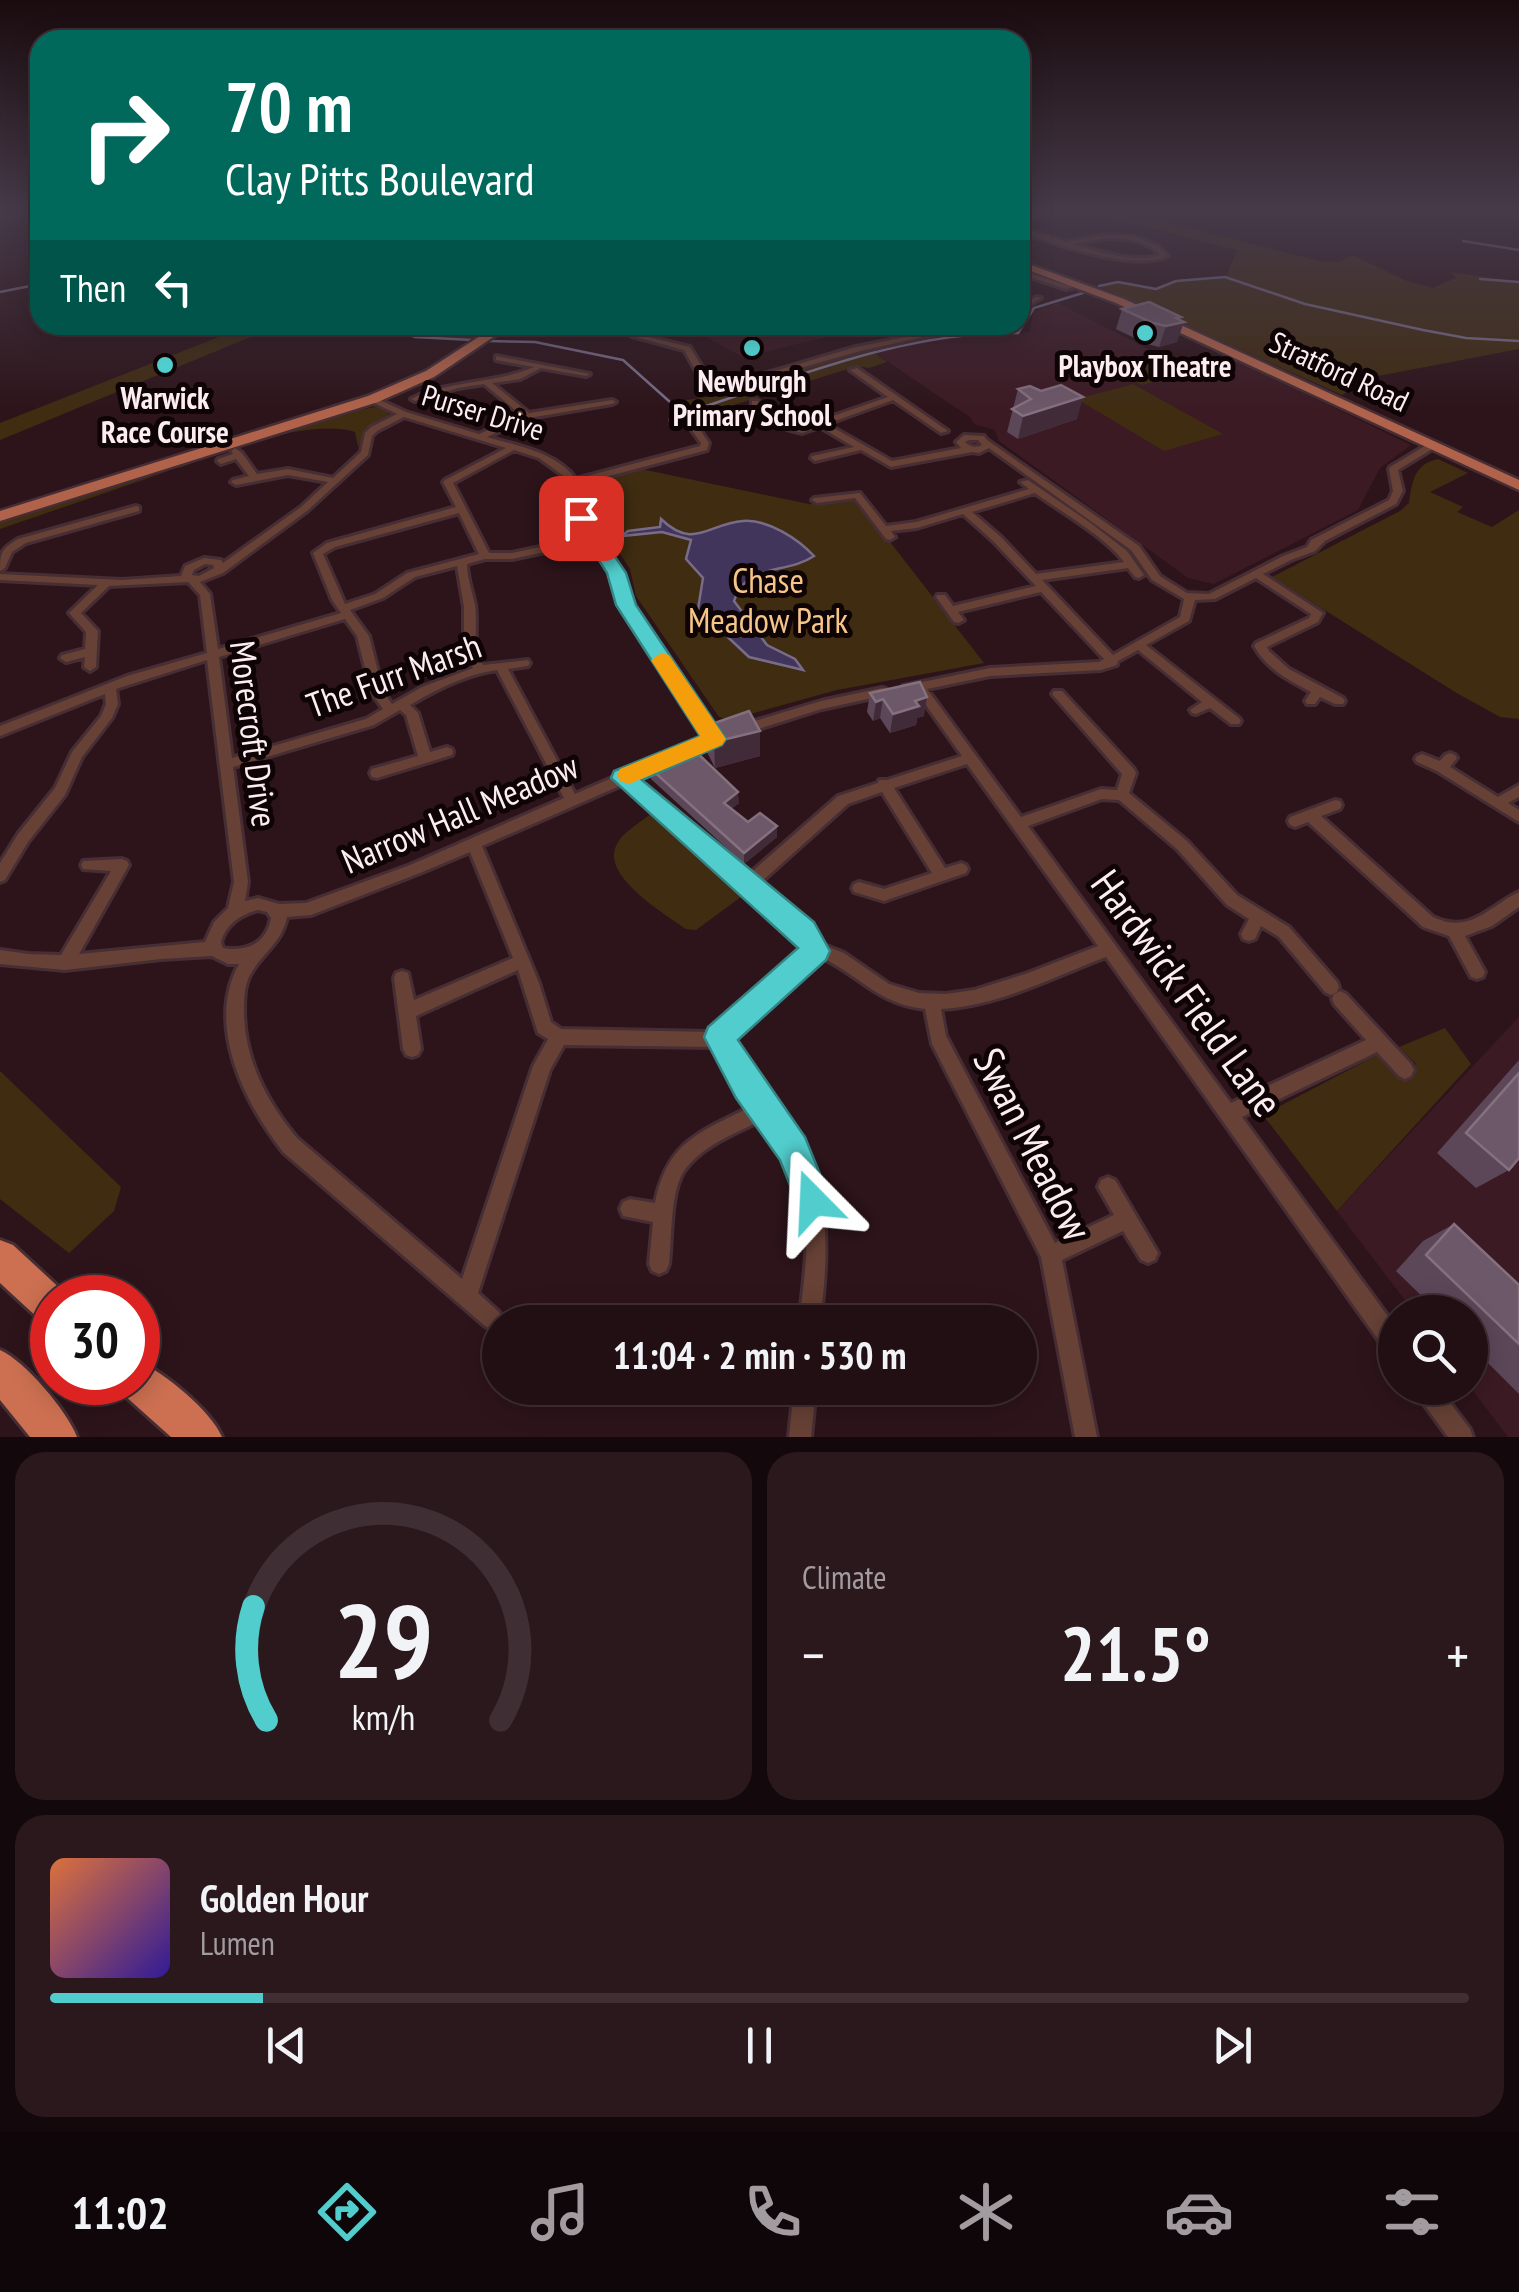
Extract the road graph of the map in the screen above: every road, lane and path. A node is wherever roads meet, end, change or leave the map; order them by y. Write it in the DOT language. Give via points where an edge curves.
graph roads {
  1 [pos="1052,277"];
  2 [pos="1038,298"];
  3 [pos="1030,303"];
  4 [pos="490,335"];
  5 [pos="634,335"];
  6 [pos="930,335"];
  7 [pos="488,364"];
  8 [pos="537,368"];
  9 [pos="843,374"];
  10 [pos="578,376"];
  11 [pos="487,383"];
  12 [pos="895,397"];
  13 [pos="373,399"];
  14 [pos="415,399"];
  15 [pos="612,402"];
  16 [pos="743,407"];
  17 [pos="403,414"];
  18 [pos="527,416"];
  19 [pos="702,418"];
  20 [pos="675,420"];
  21 [pos="690,420"];
  22 [pos="932,423"];
  23 [pos="820,424"];
  24 [pos="916,427"];
  25 [pos="944,432"];
  26 [pos="480,437"];
  27 [pos="960,442"];
  28 [pos="987,443"];
  29 [pos="706,446"];
  30 [pos="1430,446"];
  31 [pos="512,448"];
  32 [pos="860,448"];
  33 [pos="718,450"];
  34 [pos="973,450"];
  35 [pos="942,452"];
  36 [pos="814,458"];
  37 [pos="1010,459"];
  38 [pos="221,461"];
  39 [pos="255,476"];
  40 [pos="335,481"];
  41 [pos="236,482"];
  42 [pos="575,482"];
  43 [pos="1025,482"];
  44 [pos="1519,486"];
  45 [pos="1041,487"];
  46 [pos="817,500"];
  47 [pos="136,509"];
  48 [pos="461,510"];
  49 [pos="964,511"];
  50 [pos="0,516"];
  51 [pos="593,539"];
  52 [pos="245,552"];
  53 [pos="486,556"];
  54 [pos="209,561"];
  55 [pos="462,563"];
  56 [pos="0,568"];
  57 [pos="218,572"];
  58 [pos="1256,574"];
  59 [pos="0,576"];
  60 [pos="190,576"];
  61 [pos="106,583"];
  62 [pos="1038,583"];
  63 [pos="205,594"];
  64 [pos="1185,595"];
  65 [pos="941,596"];
  66 [pos="344,612"];
  67 [pos="1141,647"];
  68 [pos="90,652"];
  69 [pos="213,656"];
  70 [pos="66,658"];
  71 [pos="1113,662"];
  72 [pos="524,663"];
  73 [pos="90,666"];
  74 [pos="501,667"];
  75 [pos="480,670"];
  76 [pos="919,687"];
  77 [pos="110,688"];
  78 [pos="1058,694"];
  79 [pos="1340,701"];
  80 [pos="1210,703"];
  81 [pos="396,708"];
  82 [pos="1196,710"];
  83 [pos="1235,722"];
  84 [pos="0,731"];
  85 [pos="714,739"];
  86 [pos="447,752"];
  87 [pos="969,758"];
  88 [pos="425,759"];
  89 [pos="1422,759"];
  90 [pos="227,764"];
  91 [pos="377,774"];
  92 [pos="623,778"];
  93 [pos="884,784"];
  94 [pos="1519,790"];
  95 [pos="1122,795"];
  96 [pos="572,800"];
  97 [pos="1498,803"];
  98 [pos="1334,804"];
  99 [pos="1519,817"];
  100 [pos="1018,824"];
  101 [pos="474,846"];
  102 [pos="88,865"];
  103 [pos="962,869"];
  104 [pos="0,876"];
  105 [pos="941,876"];
  106 [pos="241,882"];
  107 [pos="748,884"];
  108 [pos="859,888"];
  109 [pos="1519,898"];
  110 [pos="258,904"];
  111 [pos="306,910"];
  112 [pos="276,911"];
  113 [pos="234,912"];
  114 [pos="1258,918"];
  115 [pos="218,928"];
  116 [pos="277,931"];
  117 [pos="1455,933"];
  118 [pos="1248,934"];
  119 [pos="180,949"];
  120 [pos="260,949"];
  121 [pos="1108,949"];
  122 [pos="816,951"];
  123 [pos="222,953"];
  124 [pos="0,957"];
  125 [pos="522,961"];
  126 [pos="66,963"];
  127 [pos="1477,972"];
  128 [pos="402,978"];
  129 [pos="239,980"];
  130 [pos="932,1003"];
  131 [pos="411,1010"];
  132 [pos="559,1037"];
  133 [pos="719,1037"];
  134 [pos="1379,1043"];
  135 [pos="412,1049"];
  136 [pos="1405,1070"];
  137 [pos="764,1109"];
  138 [pos="1228,1114"];
  139 [pos="1108,1187"];
  140 [pos="630,1208"];
  141 [pos="665,1214"];
  142 [pos="1127,1218"];
  143 [pos="1148,1252"];
  144 [pos="1051,1255"];
  145 [pos="0,1258"];
  146 [pos="659,1264"];
  147 [pos="30,1286"];
  148 [pos="467,1294"];
  149 [pos="812,1305"];
  150 [pos="482,1309"];
  151 [pos="1378,1321"];
  152 [pos="0,1370"];
  153 [pos="160,1400"];
  154 [pos="803,1405"];
  155 [pos="1438,1405"];
  156 [pos="57,1437"];
  157 [pos="202,1437"];
  158 [pos="800,1437"];
  159 [pos="1086,1437"];
  160 [pos="1462,1437"];
  1 -- 30 [label="main road, Stratford Road"];
  2 -- 3 [label="street"];
  4 -- 13 [label="main road" via="430,374"];
  5 -- 6 [label="street" via="687,349 709,386 728,388"];
  7 -- 8 [label="street" via="502,356"];
  8 -- 10 [label="street"];
  8 -- 11 [label="street"];
  9 -- 12 [label="street" via="858,369"];
  11 -- 14 [label="street"];
  11 -- 18 [label="street"];
  12 -- 22 [label="street"];
  12 -- 23 [label="street"];
  13 -- 17 [label="street, Purser Drive"];
  13 -- 50 [label="main road"];
  15 -- 18 [label="street"];
  16 -- 23 [label="street" via="759,402 793,429"];
  17 -- 26 [label="street, Purser Drive"];
  17 -- 40 [label="street" via="372,431 364,453"];
  18 -- 26 [label="street"];
  19 -- 21 [label="street"];
  20 -- 21 [label="street"];
  21 -- 29 [label="street"];
  22 -- 24 [label="street"];
  22 -- 25 [label="street"];
  23 -- 32 [label="street"];
  26 -- 31 [label="street, Purser Drive"];
  27 -- 28 [label="street" via="974,437"];
  27 -- 34 [label="street"];
  27 -- 35 [label="street"];
  28 -- 34 [label="street"];
  28 -- 37 [label="street"];
  29 -- 33 [label="street"];
  29 -- 42 [label="street"];
  30 -- 44 [label="main road, Stratford Road"];
  30 -- 58 [label="street" via="1393,469 1393,502"];
  31 -- 42 [label="street, Purser Drive" via="551,460"];
  31 -- 48 [label="street" via="448,481"];
  32 -- 35 [label="street" via="894,464"];
  32 -- 36 [label="street"];
  34 -- 35 [label="street"];
  34 -- 37 [label="street"];
  37 -- 45 [label="street"];
  38 -- 39 [label="street" via="237,453"];
  39 -- 40 [label="street" via="288,472"];
  39 -- 41 [label="street"];
  40 -- 52 [label="street"];
  42 -- 51 [label="street, Purser Drive" via="581,518"];
  43 -- 45 [label="street"];
  45 -- 49 [label="street"];
  45 -- 62 [label="street" via="1136,570"];
  45 -- 64 [label="street" via="1135,548 1156,578"];
  46 -- 49 [label="street" via="857,495 887,533"];
  47 -- 56 [label="street" via="22,541"];
  48 -- 53 [label="street"];
  48 -- 66 [label="street" via="321,550"];
  49 -- 62 [label="street"];
  51 -- 53 [label="street"];
  51 -- 85 [label="street, Purser Drive" via="616,573 626,605"];
  52 -- 54 [label="street"];
  52 -- 57 [label="street"];
  53 -- 55 [label="street"];
  54 -- 57 [label="street" via="220,564"];
  54 -- 60 [label="street"];
  55 -- 66 [label="street" via="407,576"];
  55 -- 75 [label="street" via="467,639"];
  57 -- 60 [label="street"];
  57 -- 63 [label="street, Morecroft Drive"];
  58 -- 64 [label="street" via="1211,598"];
  58 -- 79 [label="street" via="1318,613 1260,646 1264,654 1314,696"];
  59 -- 61 [label="street"];
  60 -- 61 [label="street"];
  60 -- 63 [label="street, Morecroft Drive"];
  61 -- 68 [label="street" via="75,613 92,631"];
  62 -- 65 [label="street" via="955,615"];
  62 -- 71 [label="street"];
  63 -- 69 [label="street, Morecroft Drive"];
  64 -- 67 [label="street, Narrow Hall Meadow" via="1185,620"];
  66 -- 69 [label="street"];
  66 -- 81 [label="street" via="363,636 380,698"];
  67 -- 71 [label="street, Narrow Hall Meadow"];
  67 -- 80 [label="street"];
  68 -- 70 [label="street"];
  68 -- 73 [label="street"];
  69 -- 77 [label="street"];
  69 -- 90 [label="street, Morecroft Drive"];
  71 -- 76 [label="street, Narrow Hall Meadow" via="990,672"];
  72 -- 74 [label="street, The Furr Marsh"];
  74 -- 75 [label="street, The Furr Marsh"];
  74 -- 96 [label="street"];
  75 -- 81 [label="street, The Furr Marsh"];
  76 -- 85 [label="street, Narrow Hall Meadow" via="822,705"];
  76 -- 87 [label="street, Hardwick Field Lane"];
  77 -- 84 [label="street"];
  77 -- 104 [label="street" via="106,718"];
  78 -- 95 [label="street" via="1129,773"];
  80 -- 82 [label="street"];
  80 -- 83 [label="street"];
  81 -- 88 [label="street" via="414,716"];
  81 -- 90 [label="street, The Furr Marsh" via="370,722"];
  85 -- 92 [label="street, Narrow Hall Meadow"];
  86 -- 88 [label="street"];
  87 -- 93 [label="street"];
  87 -- 100 [label="street, Hardwick Field Lane"];
  88 -- 91 [label="street"];
  89 -- 97 [label="street" via="1446,763"];
  90 -- 106 [label="street, Morecroft Drive"];
  92 -- 96 [label="street, Narrow Hall Meadow"];
  92 -- 107 [label="street"];
  93 -- 105 [label="street"];
  93 -- 107 [label="street" via="836,805"];
  94 -- 97 [label="street"];
  95 -- 100 [label="street" via="1100,794"];
  95 -- 114 [label="street"];
  96 -- 101 [label="street, Narrow Hall Meadow"];
  97 -- 99 [label="street"];
  98 -- 117 [label="street" via="1303,818 1428,922"];
  100 -- 121 [label="street, Hardwick Field Lane"];
  101 -- 111 [label="street, Narrow Hall Meadow"];
  101 -- 125 [label="street"];
  102 -- 126 [label="street" via="122,866"];
  103 -- 105 [label="street"];
  105 -- 108 [label="street" via="884,895"];
  106 -- 110 [label="street"];
  106 -- 113 [label="street, Morecroft Drive"];
  107 -- 122 [label="street" via="804,931"];
  109 -- 117 [label="street"];
  110 -- 112 [label="street"];
  110 -- 113 [label="street"];
  111 -- 112 [label="street, Narrow Hall Meadow"];
  111 -- 116 [label="street, Narrow Hall Meadow"];
  112 -- 116 [label="street"];
  113 -- 115 [label="street"];
  114 -- 118 [label="street"];
  114 -- 134 [label="street" via="1284,932"];
  115 -- 119 [label="street"];
  115 -- 123 [label="street"];
  116 -- 120 [label="street"];
  117 -- 127 [label="street"];
  119 -- 123 [label="street"];
  119 -- 126 [label="street"];
  120 -- 123 [label="street"];
  120 -- 129 [label="street"];
  121 -- 130 [label="street" via="958,1002"];
  121 -- 138 [label="street, Hardwick Field Lane"];
  122 -- 130 [label="street" via="828,952 889,992"];
  122 -- 133 [label="street"];
  123 -- 129 [label="street"];
  124 -- 126 [label="street"];
  125 -- 131 [label="street"];
  125 -- 132 [label="street" via="544,1027"];
  128 -- 131 [label="street"];
  129 -- 148 [label="street" via="240,1041 257,1096 276,1129"];
  130 -- 144 [label="street, Swan Meadow" via="938,1038"];
  131 -- 135 [label="street"];
  132 -- 133 [label="street"];
  132 -- 148 [label="street" via="542,1066"];
  133 -- 137 [label="street"];
  134 -- 136 [label="street"];
  134 -- 138 [label="street"];
  137 -- 141 [label="street" via="681,1160"];
  137 -- 149 [label="street" via="793,1149 813,1201"];
  138 -- 151 [label="street, Hardwick Field Lane"];
  139 -- 142 [label="street"];
  140 -- 141 [label="street"];
  141 -- 146 [label="street"];
  142 -- 143 [label="street"];
  142 -- 144 [label="street"];
  144 -- 159 [label="street, Swan Meadow"];
  145 -- 147 [label="highway"];
  148 -- 150 [label="street"];
  152 -- 156 [label="highway"];
  153 -- 157 [label="highway"];
  154 -- 158 [label="street"];
  155 -- 160 [label="street"];
}
